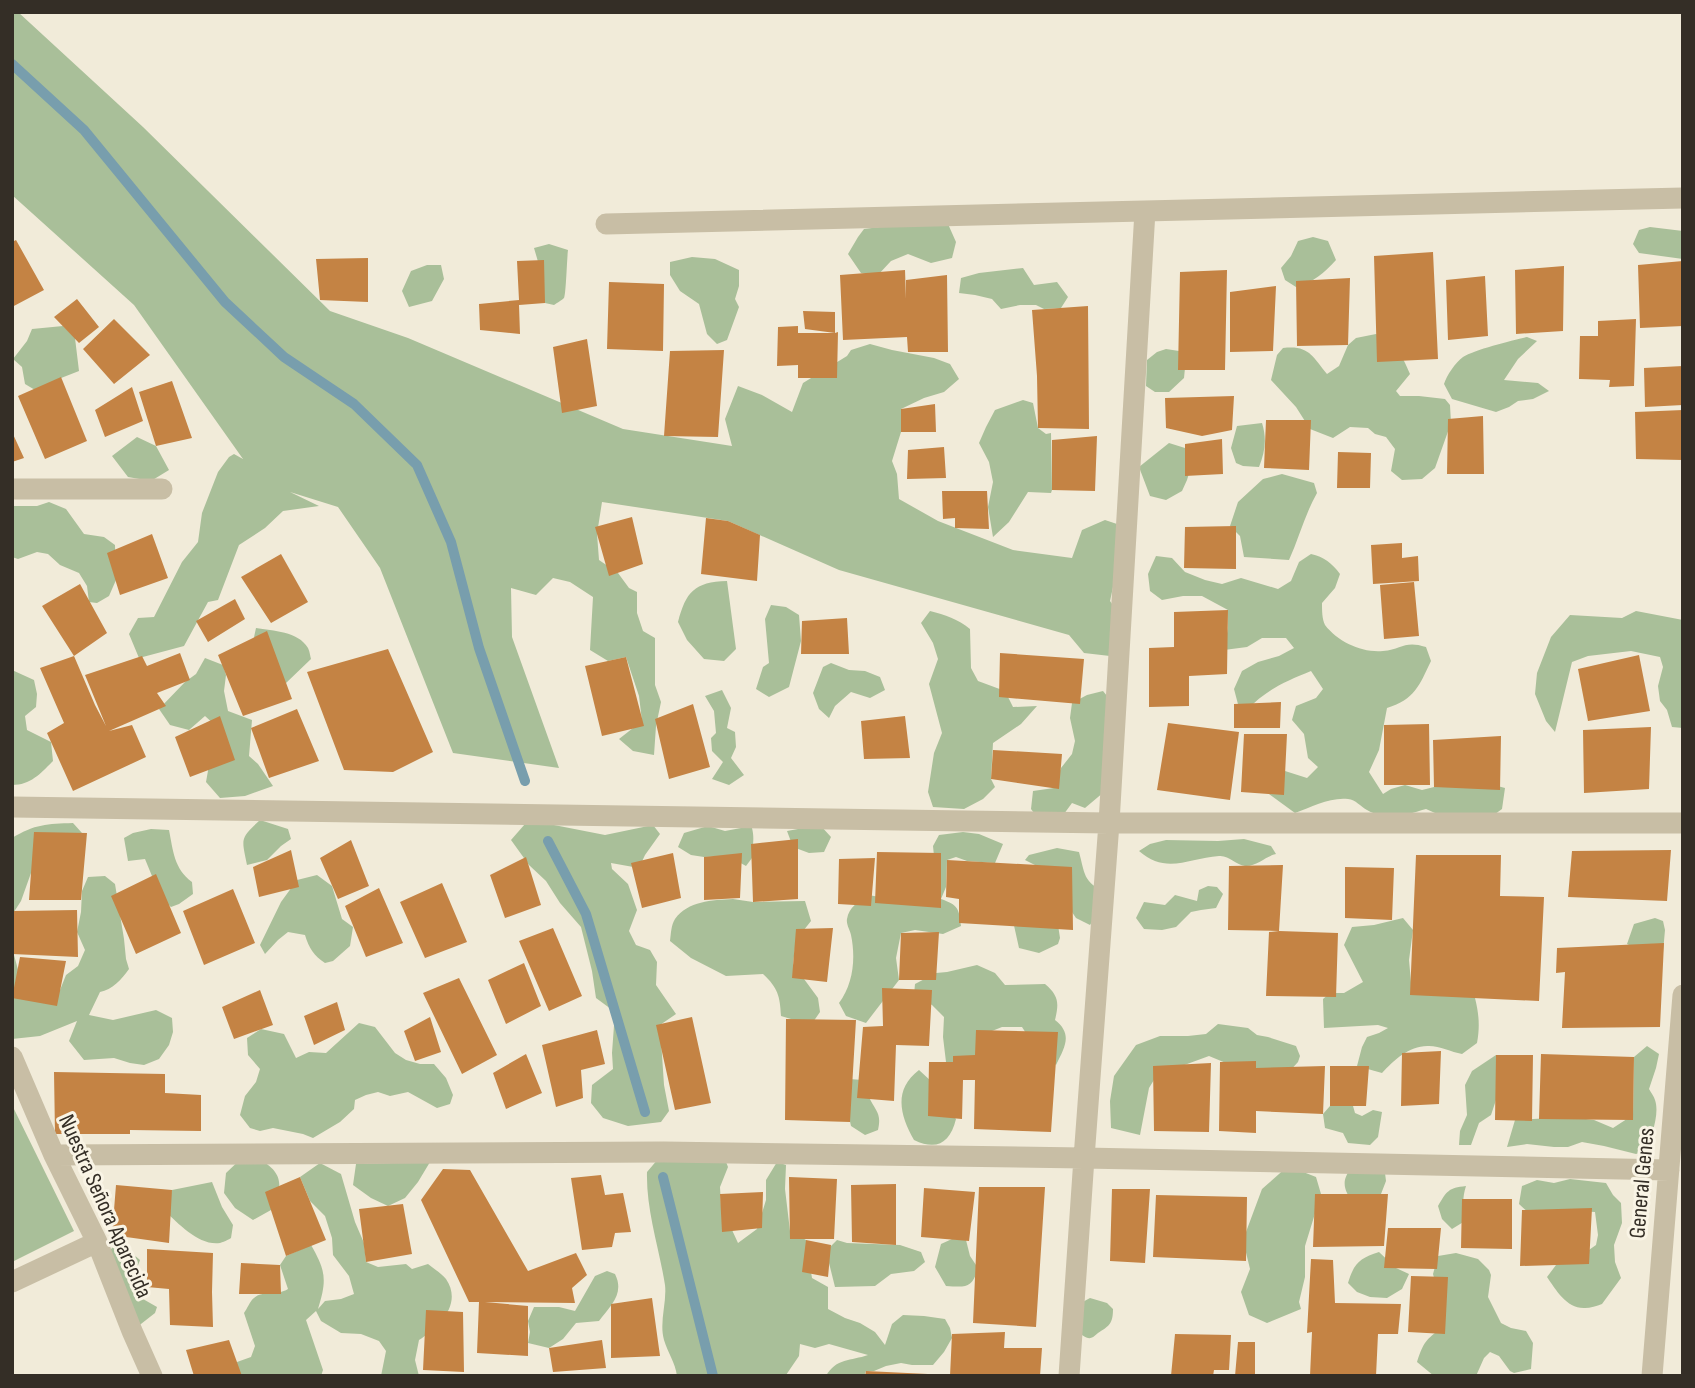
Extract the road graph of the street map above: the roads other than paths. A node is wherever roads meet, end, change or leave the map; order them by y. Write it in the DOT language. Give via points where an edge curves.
graph roads {
  1 [pos="1683,198"];
  2 [pos="1145,211"];
  3 [pos="606,224"];
  4 [pos="12,489"];
  5 [pos="162,489"];
  6 [pos="12,807"];
  7 [pos="1109,823"];
  8 [pos="1683,824"];
  9 [pos="1683,995"];
  10 [pos="12,1057"];
  11 [pos="54,1155"];
  12 [pos="1084,1158"];
  13 [pos="1669,1170"];
  14 [pos="97,1242"];
  15 [pos="12,1282"];
  16 [pos="152,1376"];
  17 [pos="1069,1376"];
  18 [pos="1652,1376"];
  1 -- 2 [label="street"];
  2 -- 3 [label="street"];
  2 -- 7 [label="street"];
  4 -- 5 [label="street"];
  6 -- 7 [label="street"];
  7 -- 8 [label="street"];
  7 -- 12 [label="street"];
  9 -- 13 [label="street, General Genes"];
  10 -- 11 [label="street, Nuestra Señora Aparecida"];
  11 -- 12 [label="street" via="664,1152"];
  11 -- 14 [label="street, Nuestra Señora Aparecida"];
  12 -- 13 [label="street"];
  12 -- 17 [label="street"];
  13 -- 18 [label="street, General Genes"];
  14 -- 15 [label="street"];
  14 -- 16 [label="street, Nuestra Señora Aparecida"];
}
